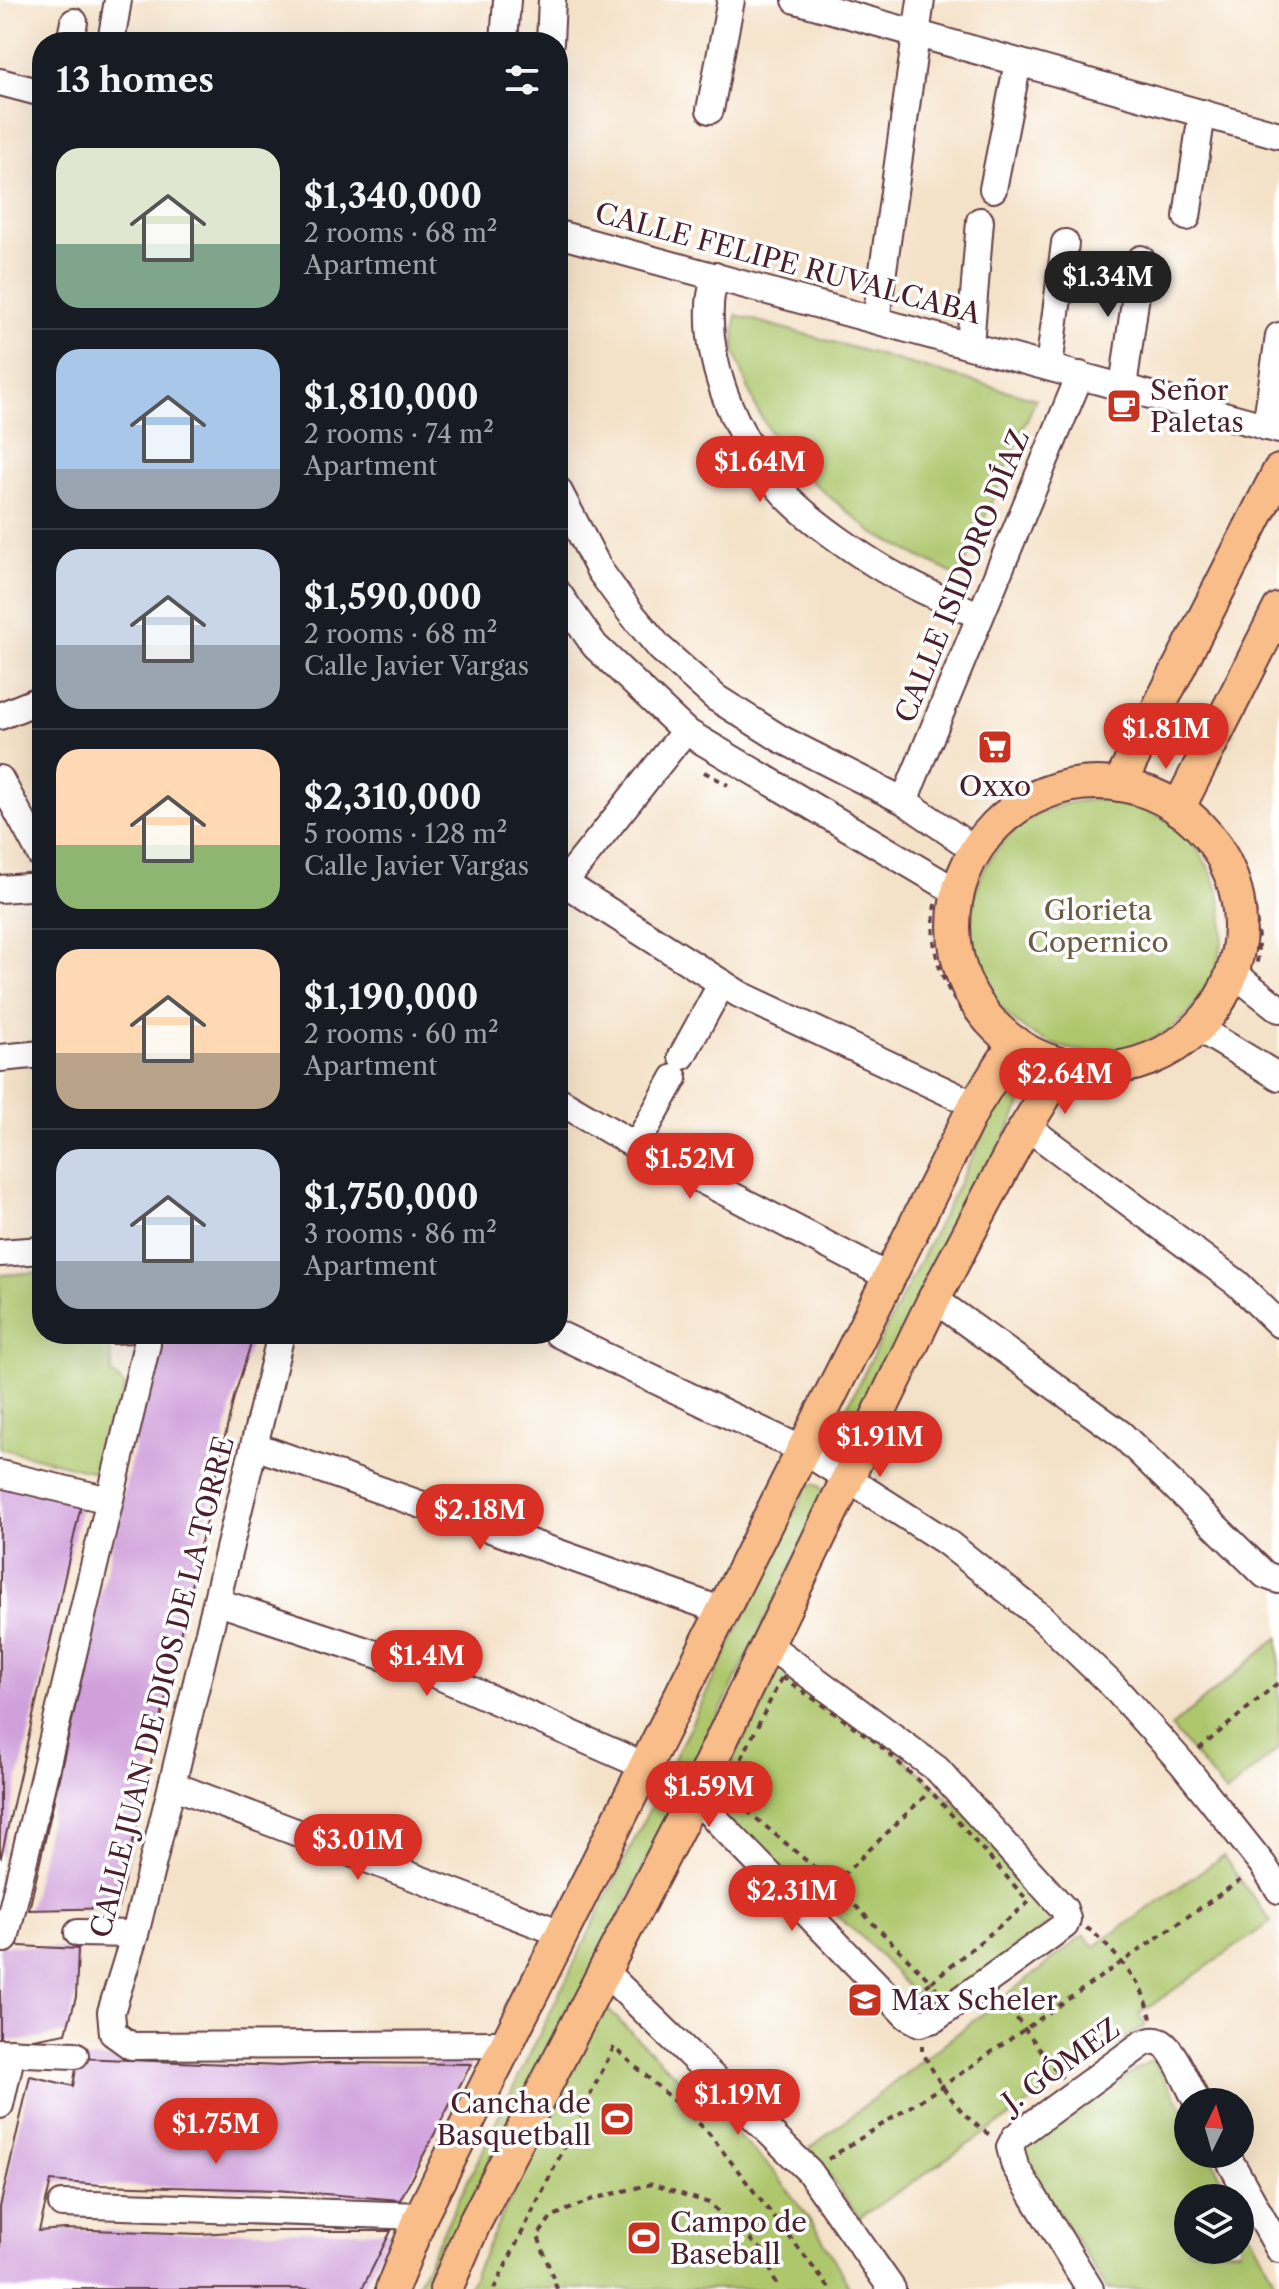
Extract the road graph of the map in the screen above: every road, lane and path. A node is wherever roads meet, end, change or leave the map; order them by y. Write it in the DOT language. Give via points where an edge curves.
graph roads {
  1 [pos="118,0"];
  2 [pos="507,0"];
  3 [pos="552,0"];
  4 [pos="731,0"];
  5 [pos="796,0"];
  6 [pos="921,0"];
  7 [pos="113,32"];
  8 [pos="505,32"];
  9 [pos="550,32"];
  10 [pos="916,33"];
  11 [pos="1018,62"];
  12 [pos="0,82"];
  13 [pos="32,90"];
  14 [pos="710,110"];
  15 [pos="1202,113"];
  16 [pos="1279,135"];
  17 [pos="993,189"];
  18 [pos="1187,217"];
  19 [pos="980,221"];
  20 [pos="568,237"];
  21 [pos="1065,243"];
  22 [pos="1141,259"];
  23 [pos="715,276"];
  24 [pos="876,320"];
  25 [pos="1279,336"];
  26 [pos="970,345"];
  27 [pos="1049,367"];
  28 [pos="1080,375"];
  29 [pos="1123,387"];
  30 [pos="1272,428"];
  31 [pos="1279,471"];
  32 [pos="568,509"];
  33 [pos="568,607"];
  34 [pos="1279,609"];
  35 [pos="980,616"];
  36 [pos="32,703"];
  37 [pos="0,716"];
  38 [pos="685,731"];
  39 [pos="704,771"];
  40 [pos="0,779"];
  41 [pos="1119,785"];
  42 [pos="729,786"];
  43 [pos="904,801"];
  44 [pos="1178,809"];
  45 [pos="32,838"];
  46 [pos="975,850"];
  47 [pos="568,874"];
  48 [pos="32,887"];
  49 [pos="0,889"];
  50 [pos="568,889"];
  51 [pos="946,896"];
  52 [pos="1241,978"];
  53 [pos="722,983"];
  54 [pos="1279,1009"];
  55 [pos="1203,1031"];
  56 [pos="1012,1048"];
  57 [pos="32,1055"];
  58 [pos="0,1058"];
  59 [pos="1059,1072"];
  60 [pos="1279,1077"];
  61 [pos="975,1105"];
  62 [pos="568,1106"];
  63 [pos="1026,1126"];
  64 [pos="636,1146"];
  65 [pos="32,1251"];
  66 [pos="0,1253"];
  67 [pos="889,1277"];
  68 [pos="934,1299"];
  69 [pos="1279,1324"];
  70 [pos="568,1339"];
  71 [pos="147,1344"];
  72 [pos="279,1344"];
  73 [pos="255,1446"];
  74 [pos="803,1450"];
  75 [pos="0,1474"];
  76 [pos="849,1478"];
  77 [pos="109,1500"];
  78 [pos="1279,1580"];
  79 [pos="218,1602"];
  80 [pos="723,1611"];
  81 [pos="767,1644"];
  82 [pos="1279,1682"];
  83 [pos="1182,1763"];
  84 [pos="647,1767"];
  85 [pos="172,1785"];
  86 [pos="930,1791"];
  87 [pos="694,1797"];
  88 [pos="1263,1865"];
  89 [pos="834,1884"];
  90 [pos="1279,1890"];
  91 [pos="1067,1919"];
  92 [pos="78,1933"];
  93 [pos="561,1933"];
  94 [pos="135,1934"];
  95 [pos="2,1939"];
  96 [pos="1123,1961"];
  97 [pos="605,1972"];
  98 [pos="989,1981"];
  99 [pos="920,2023"];
  100 [pos="1025,2029"];
  101 [pos="1156,2041"];
  102 [pos="508,2044"];
  103 [pos="6,2052"];
  104 [pos="75,2055"];
  105 [pos="941,2087"];
  106 [pos="1189,2088"];
  107 [pos="1073,2093"];
  108 [pos="0,2105"];
  109 [pos="1010,2147"];
  110 [pos="1234,2168"];
  111 [pos="809,2171"];
  112 [pos="62,2204"];
  113 [pos="421,2216"];
  114 [pos="1279,2249"];
  115 [pos="392,2289"];
  116 [pos="446,2289"];
  117 [pos="494,2289"];
  118 [pos="557,2289"];
  119 [pos="778,2289"];
  120 [pos="830,2289"];
  121 [pos="892,2289"];
  122 [pos="1090,2289"];
  1 -- 7 [label="street"];
  2 -- 8 [label="street"];
  3 -- 9 [label="street"];
  4 -- 14 [label="street"];
  5 -- 10 [label="street"];
  6 -- 10 [label="street"];
  10 -- 11 [label="street"];
  10 -- 24 [label="street"];
  11 -- 15 [label="street"];
  11 -- 17 [label="street"];
  12 -- 13 [label="street"];
  15 -- 16 [label="street"];
  15 -- 18 [label="street"];
  19 -- 26 [label="street"];
  20 -- 23 [label="street, CALLE FELIPE RUVALCABA"];
  21 -- 27 [label="street"];
  22 -- 29 [label="street"];
  23 -- 24 [label="street, CALLE FELIPE RUVALCABA"];
  23 -- 35 [label="street" via="710,307 715,358 730,408 782,492 902,580"];
  24 -- 26 [label="street, CALLE FELIPE RUVALCABA"];
  25 -- 30 [label="street"];
  26 -- 27 [label="street, CALLE FELIPE RUVALCABA"];
  27 -- 28 [label="street, CALLE FELIPE RUVALCABA"];
  28 -- 29 [label="street, CALLE FELIPE RUVALCABA"];
  28 -- 35 [label="street, CALLE ISIDORO DÍAZ"];
  29 -- 30 [label="street, CALLE FELIPE RUVALCABA"];
  31 -- 41 [label="main road"];
  32 -- 43 [label="street" via="600,571 630,612 660,648 716,698 781,739"];
  33 -- 38 [label="street" via="595,646"];
  34 -- 44 [label="main road"];
  35 -- 43 [label="street, CALLE ISIDORO DÍAZ"];
  36 -- 37 [label="street"];
  38 -- 47 [label="street"];
  38 -- 51 [label="street"];
  39 -- 42 [label="path"];
  40 -- 45 [label="street"];
  41 -- 44 [label="main road"];
  41 -- 46 [label="main road" via="1064,787 1037,796 992,828"];
  43 -- 46 [label="street"];
  44 -- 52 [label="main road" via="1219,851 1232,879 1239,907"];
  46 -- 51 [label="main road"];
  48 -- 49 [label="street"];
  50 -- 53 [label="street"];
  51 -- 56 [label="main road" via="957,960 969,992"];
  51 -- 56 [label="path" via="932,929 944,982 967,1021 990,1042"];
  52 -- 54 [label="street"];
  52 -- 55 [label="main road" via="1220,999"];
  52 -- 55 [label="path" via="1231,1010"];
  53 -- 61 [label="street"];
  53 -- 64 [label="street"];
  55 -- 59 [label="main road" via="1149,1059"];
  55 -- 59 [label="path" via="1198,1047 1149,1075 1114,1087 1081,1087"];
  55 -- 60 [label="street"];
  56 -- 59 [label="main road"];
  56 -- 61 [label="main road"];
  57 -- 58 [label="street"];
  59 -- 63 [label="main road"];
  61 -- 67 [label="main road"];
  62 -- 64 [label="street"];
  63 -- 68 [label="main road"];
  63 -- 69 [label="street" via="1237,1283"];
  64 -- 67 [label="street"];
  65 -- 66 [label="street"];
  67 -- 74 [label="main road"];
  68 -- 76 [label="main road"];
  68 -- 78 [label="street" via="1121,1434 1265,1575"];
  70 -- 74 [label="street"];
  71 -- 77 [label="street"];
  72 -- 73 [label="street, CALLE JUAN DE DIOS DE LA TORRE"];
  73 -- 79 [label="street, CALLE JUAN DE DIOS DE LA TORRE"];
  73 -- 80 [label="street"];
  74 -- 76 [label="street"];
  74 -- 80 [label="main road"];
  75 -- 77 [label="street"];
  76 -- 81 [label="main road"];
  76 -- 83 [label="street" via="945,1541 1040,1616"];
  77 -- 95 [label="street"];
  79 -- 84 [label="street" via="430,1672"];
  79 -- 85 [label="street, CALLE JUAN DE DIOS DE LA TORRE"];
  80 -- 84 [label="main road"];
  81 -- 87 [label="main road"];
  81 -- 91 [label="street" via="937,1769 1064,1909"];
  82 -- 83 [label="path"];
  83 -- 88 [label="street"];
  84 -- 93 [label="main road"];
  85 -- 93 [label="street"];
  85 -- 94 [label="street, CALLE JUAN DE DIOS DE LA TORRE"];
  86 -- 89 [label="path"];
  86 -- 89 [label="path" via="1029,1902 931,1982"];
  86 -- 89 [label="path" via="876,1742 782,1677 725,1792"];
  87 -- 97 [label="main road"];
  87 -- 99 [label="street" via="907,2016"];
  88 -- 90 [label="street"];
  88 -- 96 [label="path"];
  91 -- 96 [label="path" via="1092,1931"];
  91 -- 98 [label="street" via="1061,1930"];
  92 -- 94 [label="street"];
  93 -- 102 [label="main road"];
  94 -- 102 [label="street, CALLE JUAN DE DIOS DE LA TORRE" via="111,2012 113,2033 131,2046"];
  96 -- 100 [label="path"];
  96 -- 101 [label="path" via="1148,2004"];
  97 -- 111 [label="street"];
  97 -- 116 [label="main road" via="474,2224"];
  98 -- 99 [label="street"];
  98 -- 100 [label="path"];
  99 -- 105 [label="path" via="922,2051"];
  100 -- 105 [label="path"];
  100 -- 107 [label="path"];
  101 -- 106 [label="street" via="1167,2047"];
  101 -- 107 [label="street, J. GÓMEZ" via="1142,2044"];
  102 -- 113 [label="main road"];
  103 -- 104 [label="street"];
  103 -- 108 [label="street"];
  105 -- 109 [label="path" via="972,2123"];
  105 -- 111 [label="path"];
  107 -- 109 [label="street, J. GÓMEZ" via="1022,2130"];
  109 -- 122 [label="street" via="1015,2166"];
  110 -- 114 [label="street"];
  111 -- 121 [label="street"];
  112 -- 113 [label="street"];
  113 -- 115 [label="main road"];
  117 -- 120 [label="path" via="614,2047 707,2131"];
  118 -- 119 [label="path" via="538,2236 551,2217 651,2184 709,2203 763,2251"];
}
